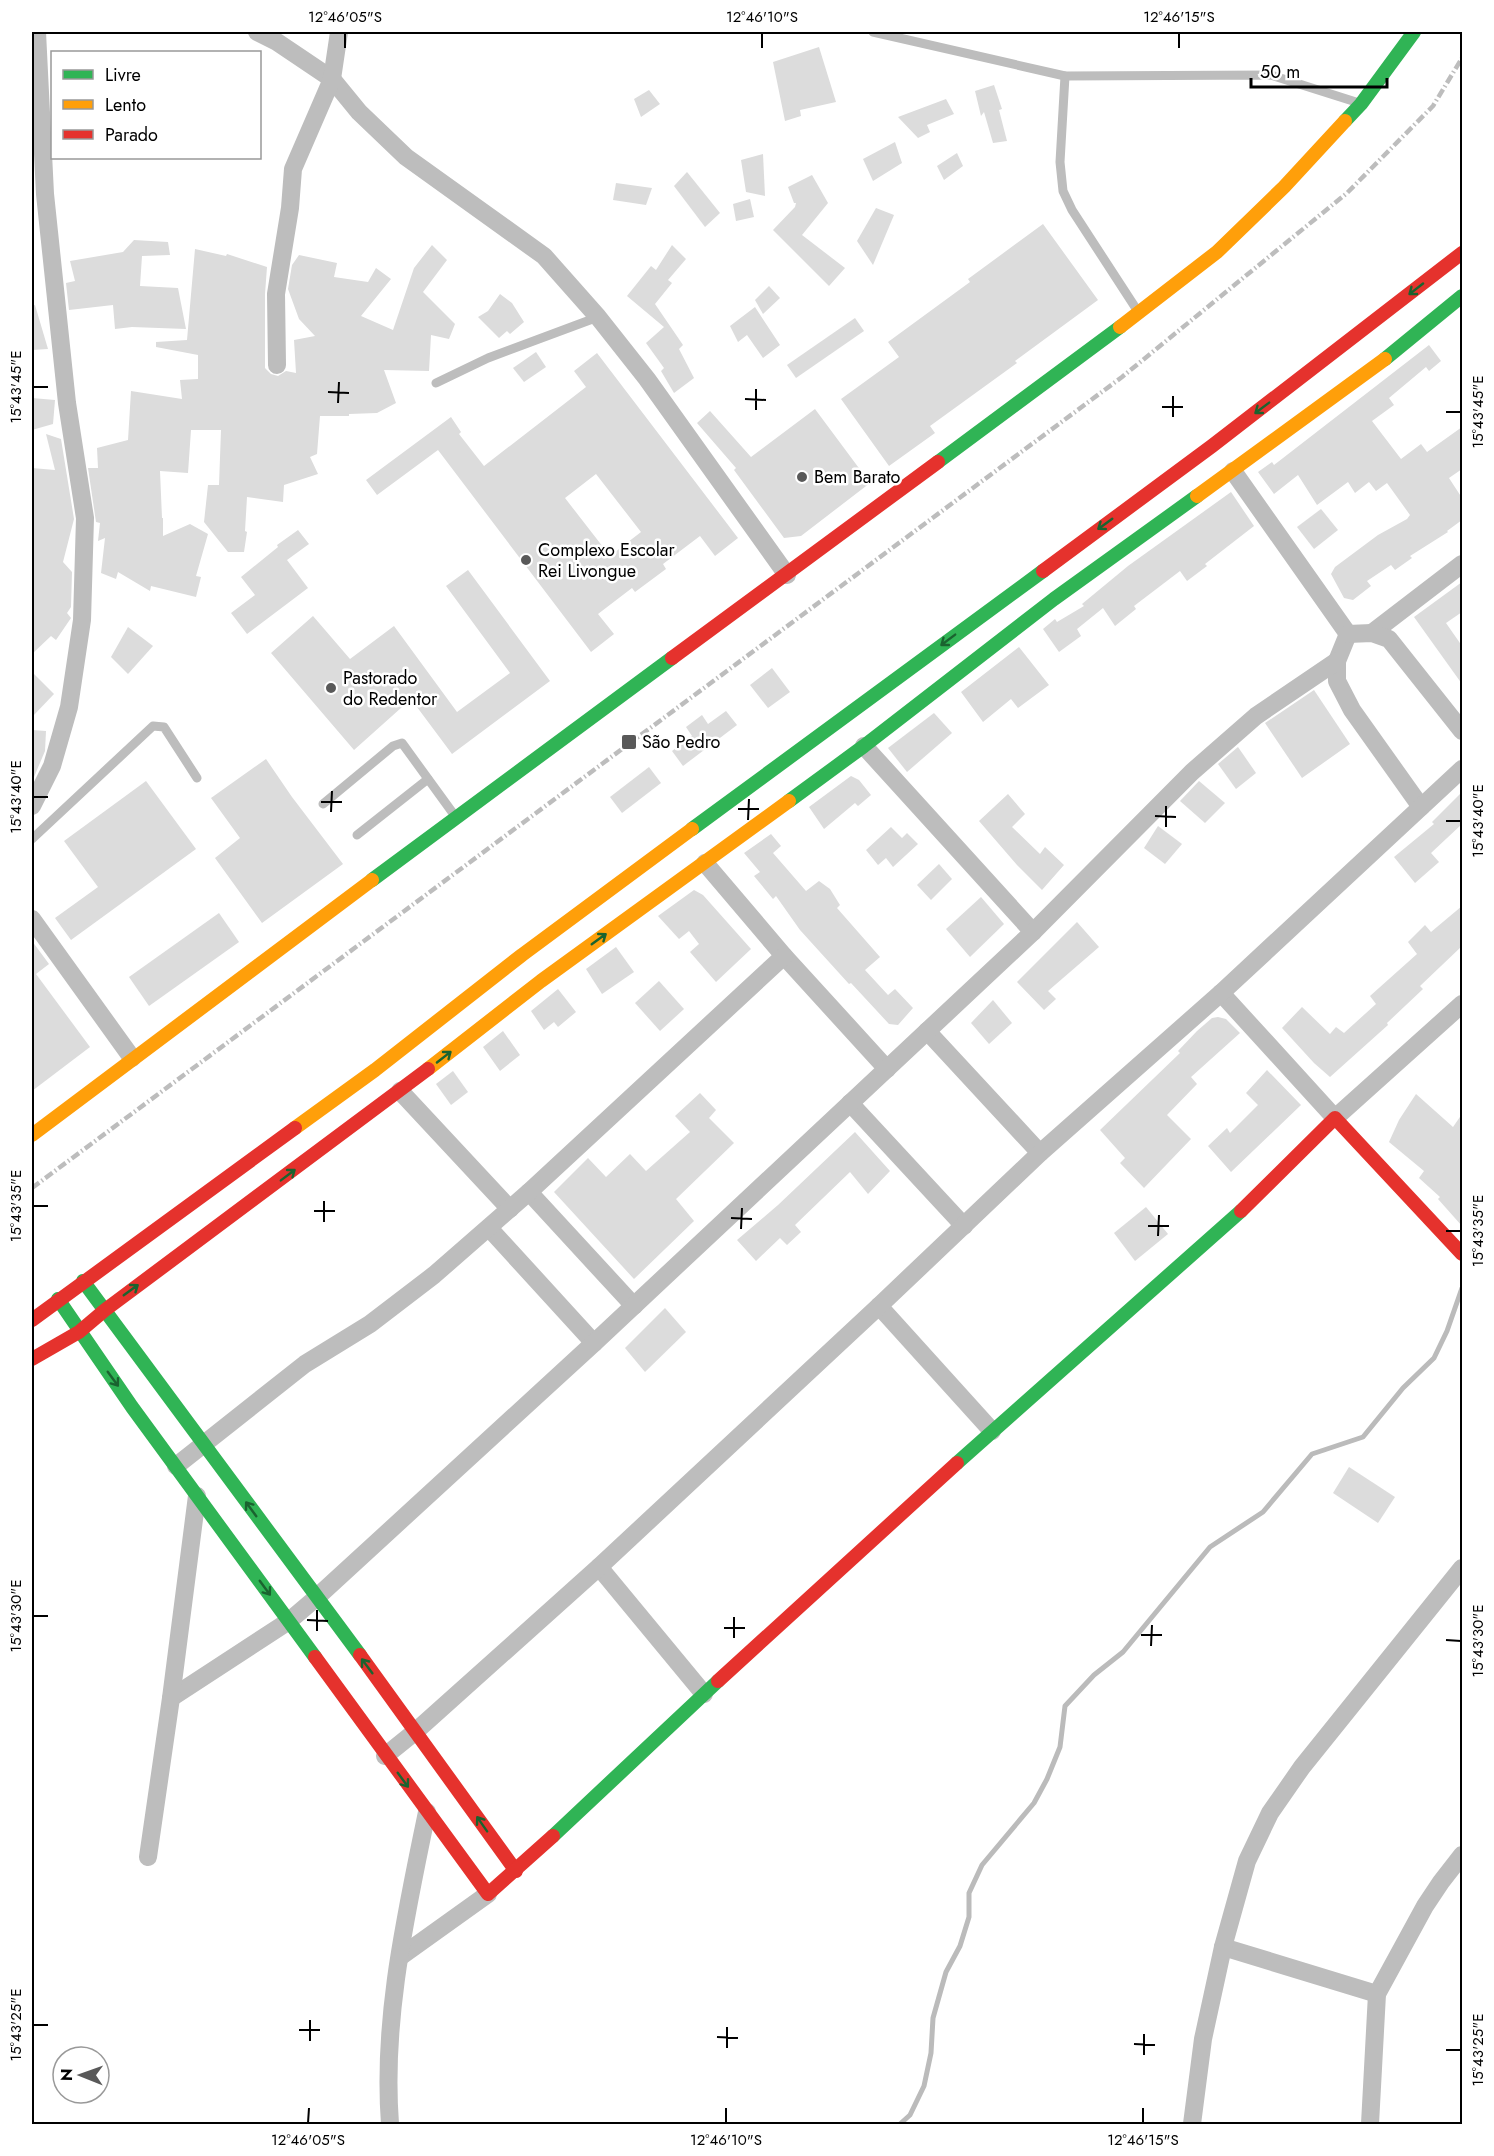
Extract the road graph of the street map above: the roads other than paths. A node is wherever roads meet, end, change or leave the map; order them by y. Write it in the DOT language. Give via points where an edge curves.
graph roads {
  1 [pos="37,32"];
  2 [pos="257,32"];
  3 [pos="339,32"];
  4 [pos="873,32"];
  5 [pos="1414,32"];
  6 [pos="1065,75"];
  7 [pos="332,79"];
  8 [pos="1361,104"];
  9 [pos="38,195"];
  10 [pos="1462,253"];
  11 [pos="1462,296"];
  12 [pos="1139,313"];
  13 [pos="598,317"];
  14 [pos="1347,355"];
  15 [pos="277,365"];
  16 [pos="1366,374"];
  17 [pos="436,383"];
  18 [pos="1233,471"];
  19 [pos="1462,564"];
  20 [pos="787,575"];
  21 [pos="1045,587"];
  22 [pos="1372,633"];
  23 [pos="1348,634"];
  24 [pos="1337,662"];
  25 [pos="1462,731"];
  26 [pos="864,746"];
  27 [pos="1462,769"];
  28 [pos="197,778"];
  29 [pos="428,779"];
  30 [pos="323,804"];
  31 [pos="32,806"];
  32 [pos="1421,807"];
  33 [pos="457,818"];
  34 [pos="357,835"];
  35 [pos="32,839"];
  36 [pos="705,863"];
  37 [pos="32,919"];
  38 [pos="1033,932"];
  39 [pos="784,956"];
  40 [pos="531,968"];
  41 [pos="1221,993"];
  42 [pos="1460,1012"];
  43 [pos="927,1031"];
  44 [pos="132,1058"];
  45 [pos="887,1069"];
  46 [pos="400,1091"];
  47 [pos="850,1103"];
  48 [pos="1335,1118"];
  49 [pos="32,1135"];
  50 [pos="1040,1153"];
  51 [pos="241,1189"];
  52 [pos="529,1192"];
  53 [pos="510,1209"];
  54 [pos="964,1226"];
  55 [pos="489,1228"];
  56 [pos="1462,1254"];
  57 [pos="83,1281"];
  58 [pos="58,1299"];
  59 [pos="634,1306"];
  60 [pos="879,1306"];
  61 [pos="105,1310"];
  62 [pos="32,1320"];
  63 [pos="79,1332"];
  64 [pos="594,1343"];
  65 [pos="32,1359"];
  66 [pos="992,1431"];
  67 [pos="203,1445"];
  68 [pos="176,1466"];
  69 [pos="197,1496"];
  70 [pos="599,1567"];
  71 [pos="1462,1568"];
  72 [pos="316,1598"];
  73 [pos="289,1621"];
  74 [pos="704,1694"];
  75 [pos="171,1698"];
  76 [pos="416,1731"];
  77 [pos="385,1756"];
  78 [pos="427,1812"];
  79 [pos="1462,1855"];
  80 [pos="148,1857"];
  81 [pos="516,1872"];
  82 [pos="488,1894"];
  83 [pos="1223,1947"];
  84 [pos="400,1957"];
  85 [pos="1377,1994"];
  86 [pos="390,2124"];
  87 [pos="1192,2124"];
  88 [pos="1370,2124"];
  1 -- 9 [label="street"];
  2 -- 7 [label="street"];
  3 -- 7 [label="street"];
  4 -- 6 [label="lane"];
  5 -- 8 [label="main road"];
  6 -- 8 [label="lane" via="1271,75"];
  6 -- 12 [label="lane" via="1060,162 1063,191"];
  7 -- 13 [label="street" via="359,112 406,157 544,256"];
  7 -- 15 [label="street" via="293,169 276,294"];
  8 -- 12 [label="main road" via="1217,252"];
  9 -- 31 [label="street" via="85,518 82,620 69,707 52,766"];
  10 -- 14 [label="main road, one-way"];
  11 -- 16 [label="main road"];
  12 -- 20 [label="main road"];
  13 -- 17 [label="lane" via="488,358"];
  13 -- 20 [label="street"];
  14 -- 16 [label="main road"];
  14 -- 21 [label="main road, one-way" via="1212,446"];
  16 -- 18 [label="main road"];
  18 -- 21 [label="main road"];
  18 -- 23 [label="street"];
  19 -- 22 [label="street"];
  20 -- 33 [label="main road"];
  21 -- 26 [label="main road"];
  21 -- 40 [label="main road, one-way" via="844,719"];
  22 -- 23 [label="street"];
  22 -- 25 [label="street" via="1389,639"];
  23 -- 24 [label="street"];
  24 -- 32 [label="street" via="1337,681 1352,710"];
  24 -- 38 [label="street" via="1256,716 1192,772"];
  26 -- 36 [label="main road"];
  26 -- 38 [label="street"];
  27 -- 32 [label="street"];
  28 -- 35 [label="lane" via="164,727 153,726"];
  29 -- 30 [label="lane" via="402,743 393,746"];
  29 -- 33 [label="lane"];
  29 -- 34 [label="lane"];
  32 -- 41 [label="street"];
  33 -- 44 [label="main road"];
  36 -- 39 [label="street"];
  40 -- 36 [label="main road, one-way"];
  37 -- 44 [label="street"];
  38 -- 43 [label="street"];
  39 -- 45 [label="street"];
  39 -- 52 [label="street"];
  46 -- 40 [label="main road, one-way"];
  40 -- 51 [label="main road" via="375,1070"];
  41 -- 48 [label="street"];
  41 -- 50 [label="street"];
  42 -- 48 [label="street"];
  43 -- 45 [label="street"];
  43 -- 50 [label="street"];
  44 -- 49 [label="main road"];
  45 -- 47 [label="street"];
  51 -- 46 [label="main road, one-way"];
  46 -- 53 [label="street"];
  47 -- 54 [label="street"];
  47 -- 59 [label="street"];
  48 -- 56 [label="main road"];
  48 -- 66 [label="main road" via="1222,1229"];
  50 -- 54 [label="street"];
  51 -- 57 [label="main road"];
  61 -- 51 [label="main road, one-way"];
  52 -- 53 [label="street"];
  52 -- 59 [label="street"];
  53 -- 55 [label="street"];
  54 -- 60 [label="street"];
  55 -- 64 [label="street"];
  55 -- 67 [label="street" via="370,1324 305,1364"];
  57 -- 58 [label="main road"];
  57 -- 61 [label="main road"];
  58 -- 62 [label="main road"];
  58 -- 63 [label="main road"];
  59 -- 64 [label="street"];
  60 -- 66 [label="street"];
  60 -- 70 [label="street"];
  61 -- 63 [label="main road"];
  61 -- 67 [label="main road"];
  63 -- 65 [label="main road"];
  63 -- 68 [label="main road, one-way"];
  64 -- 72 [label="street"];
  66 -- 74 [label="main road"];
  67 -- 68 [label="street"];
  72 -- 67 [label="main road, one-way"];
  68 -- 69 [label="main road"];
  69 -- 73 [label="main road, one-way"];
  69 -- 75 [label="street"];
  70 -- 74 [label="street"];
  70 -- 76 [label="street"];
  71 -- 83 [label="street" via="1302,1767 1270,1813 1247,1861"];
  72 -- 73 [label="street"];
  76 -- 72 [label="main road, one-way"];
  73 -- 75 [label="street"];
  73 -- 77 [label="main road"];
  74 -- 81 [label="main road"];
  75 -- 80 [label="street"];
  76 -- 77 [label="street"];
  81 -- 76 [label="main road, one-way"];
  77 -- 78 [label="main road, one-way"];
  78 -- 82 [label="main road"];
  78 -- 84 [label="street"];
  79 -- 85 [label="street" via="1425,1906"];
  81 -- 82 [label="main road"];
  82 -- 84 [label="street"];
  83 -- 85 [label="street"];
  83 -- 87 [label="street" via="1203,2039"];
  84 -- 86 [label="street" via="390,2030"];
  85 -- 88 [label="street"];
}
